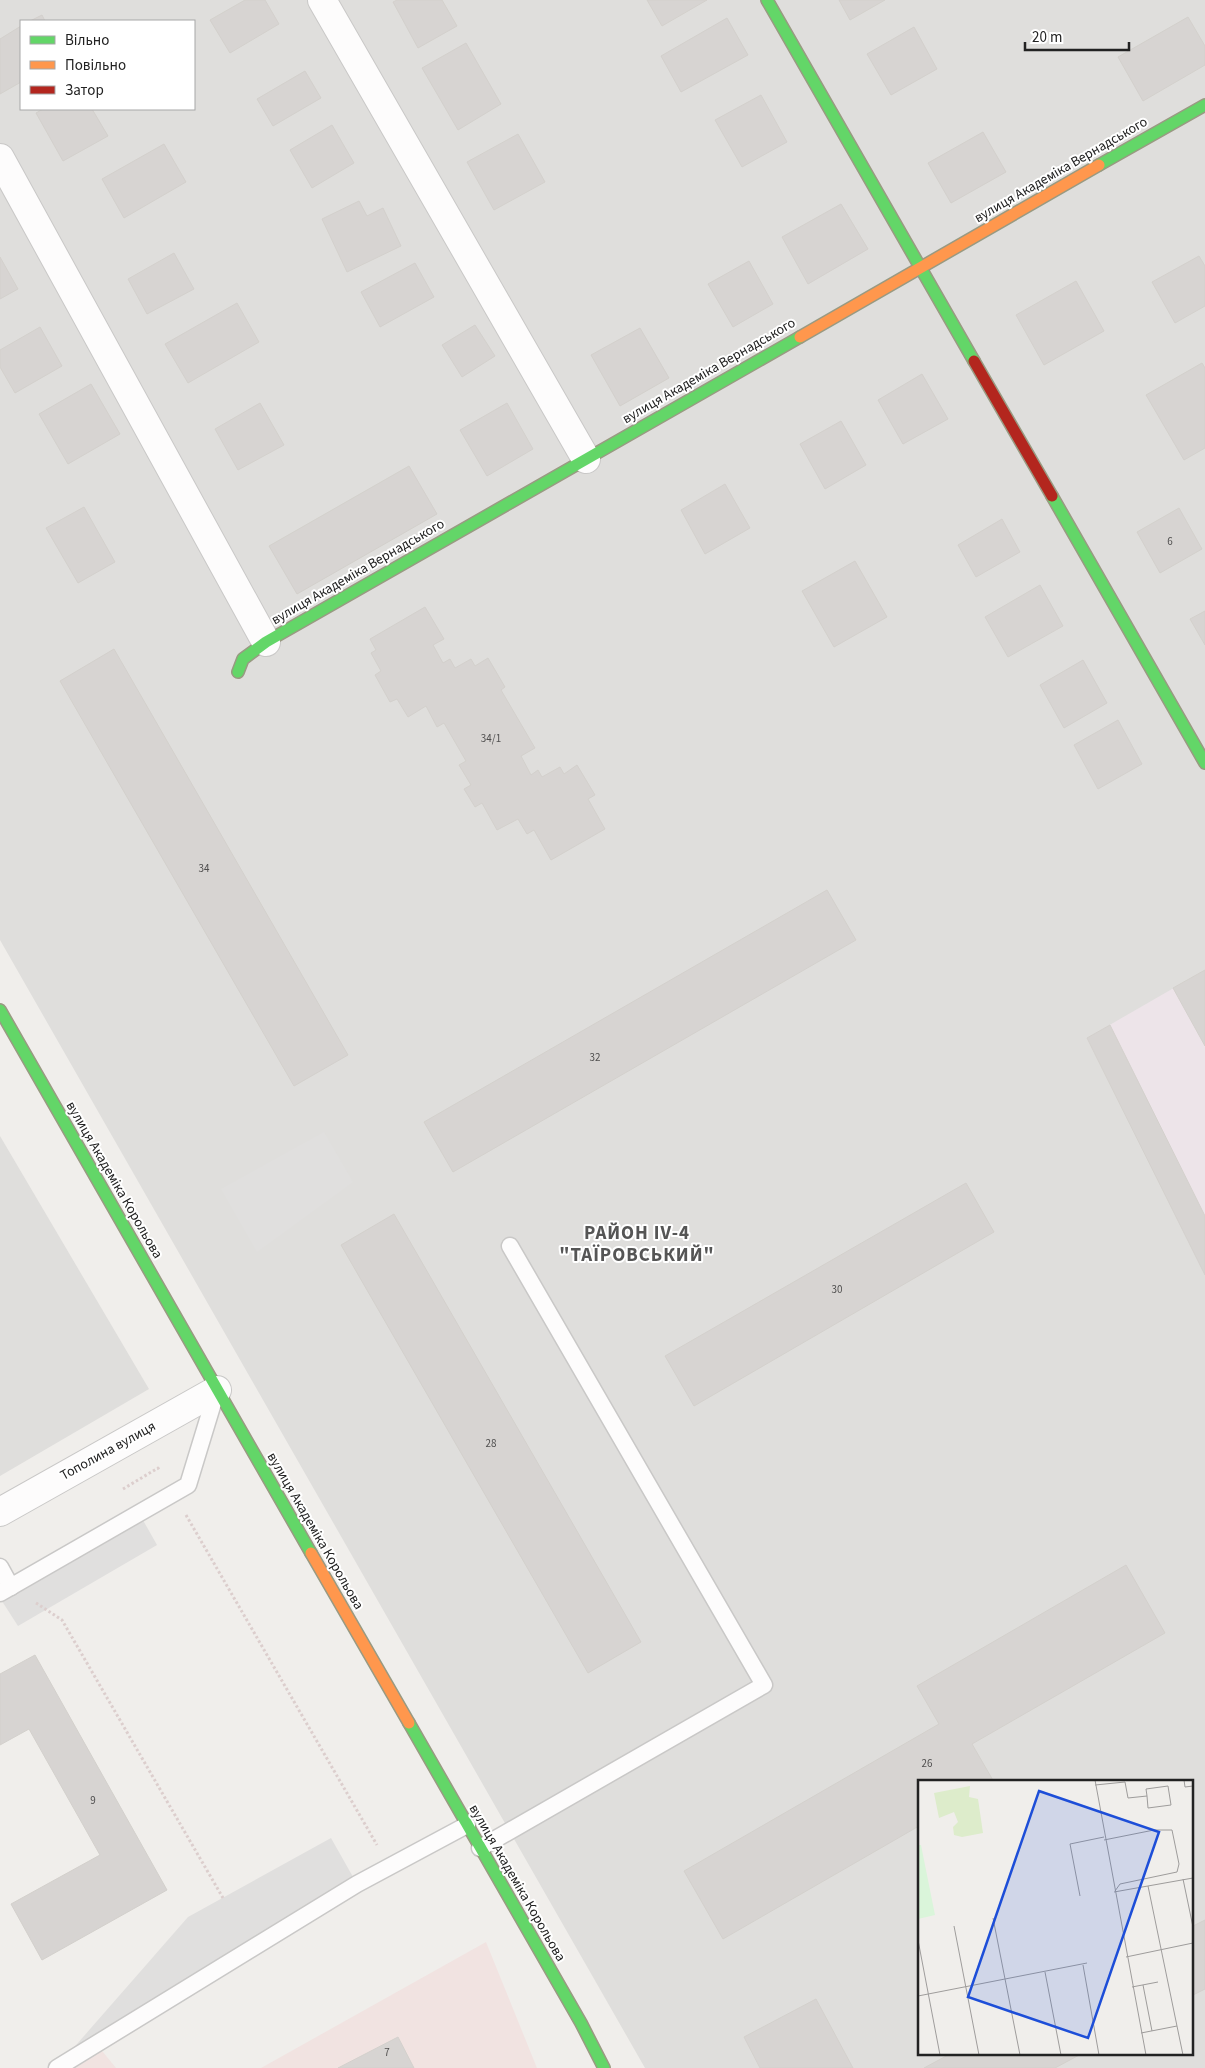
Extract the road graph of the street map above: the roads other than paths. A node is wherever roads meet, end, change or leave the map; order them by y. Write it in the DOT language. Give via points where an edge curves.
graph roads {
  1 [pos="322,0"];
  2 [pos="767,0"];
  3 [pos="1205,105"];
  4 [pos="0,158"];
  5 [pos="921,267"];
  6 [pos="586,459"];
  7 [pos="266,642"];
  8 [pos="238,672"];
  9 [pos="1205,763"];
  10 [pos="0,1010"];
  11 [pos="510,1246"];
  12 [pos="217,1390"];
  13 [pos="0,1512"];
  14 [pos="0,1567"];
  15 [pos="6,1590"];
  16 [pos="467,1825"];
  17 [pos="480,1848"];
  18 [pos="57,2068"];
  19 [pos="604,2068"];
  1 -- 6 [label="street"];
  2 -- 5 [label="street"];
  3 -- 5 [label="street, вулиця Академіка Вернадського"];
  4 -- 7 [label="street"];
  5 -- 6 [label="street, вулиця Академіка Вернадського"];
  5 -- 9 [label="street"];
  6 -- 7 [label="street, вулиця Академіка Вернадського"];
  7 -- 8 [label="street, вулиця Академіка Вернадського" via="243,659"];
  10 -- 12 [label="street, вулиця Академіка Корольова"];
  11 -- 17 [label="lane" via="764,1685"];
  12 -- 13 [label="street, Тополина вулиця"];
  12 -- 15 [label="lane" via="188,1485"];
  12 -- 16 [label="street, вулиця Академіка Корольова"];
  14 -- 15 [label="lane"];
  16 -- 17 [label="street, вулиця Академіка Корольова"];
  16 -- 18 [label="lane" via="357,1884"];
  17 -- 19 [label="street, вулиця Академіка Корольова"];
}
